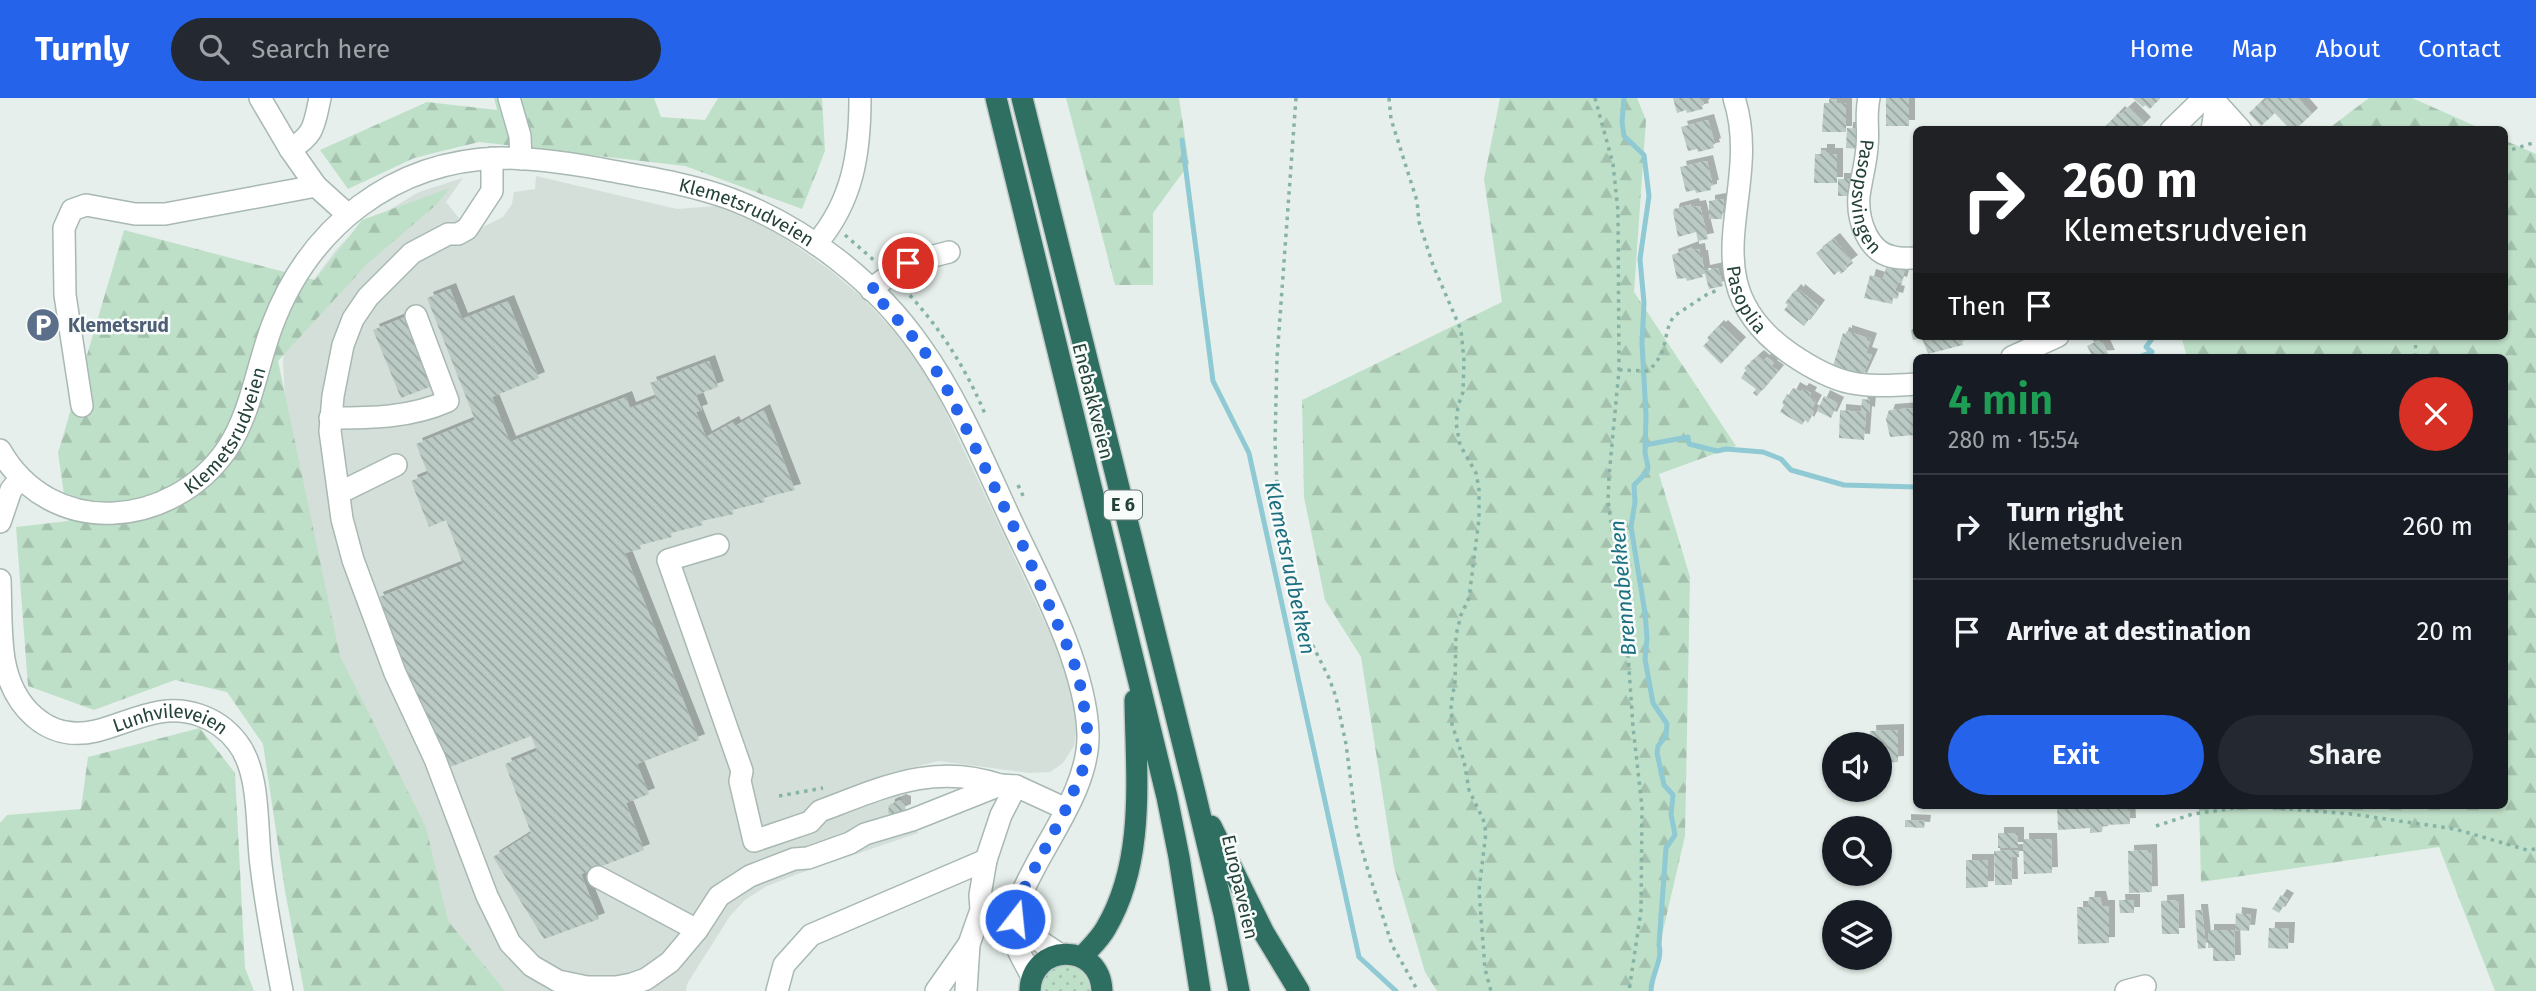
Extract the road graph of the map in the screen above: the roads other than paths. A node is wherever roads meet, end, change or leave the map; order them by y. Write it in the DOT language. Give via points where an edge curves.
graph roads {
  1 [pos="260,98"];
  2 [pos="320,98"];
  3 [pos="509,98"];
  4 [pos="860,98"];
  5 [pos="996,98"];
  6 [pos="1022,98"];
  7 [pos="1734,98"];
  8 [pos="1869,98"];
  9 [pos="2211,100"];
  10 [pos="2176,126"];
  11 [pos="2212,126"];
  12 [pos="2237,126"];
  13 [pos="290,149"];
  14 [pos="492,158"];
  15 [pos="521,159"];
  16 [pos="316,186"];
  17 [pos="348,214"];
  18 [pos="816,244"];
  19 [pos="949,252"];
  20 [pos="1913,258"];
  21 [pos="871,290"];
  22 [pos="416,316"];
  23 [pos="2050,340"];
  24 [pos="2019,354"];
  25 [pos="1913,384"];
  26 [pos="82,406"];
  27 [pos="330,418"];
  28 [pos="0,450"];
  29 [pos="396,465"];
  30 [pos="20,479"];
  31 [pos="339,493"];
  32 [pos="0,522"];
  33 [pos="718,545"];
  34 [pos="0,580"];
  35 [pos="1,629"];
  36 [pos="1134,660"];
  37 [pos="1008,785"];
  38 [pos="1195,793"];
  39 [pos="1066,809"];
  40 [pos="754,841"];
  41 [pos="986,860"];
  42 [pos="598,877"];
  43 [pos="740,882"];
  44 [pos="1015,919"];
  45 [pos="697,930"];
  46 [pos="969,944"];
  47 [pos="1059,954"];
  48 [pos="1082,957"];
  49 [pos="1031,984"];
  50 [pos="1103,990"];
  51 [pos="282,991"];
  52 [pos="777,991"];
  53 [pos="936,991"];
  54 [pos="966,991"];
  55 [pos="1200,991"];
  56 [pos="1239,991"];
  57 [pos="1299,991"];
  1 -- 13 [label="street"];
  2 -- 13 [label="street" via="312,132"];
  3 -- 15 [label="street"];
  4 -- 18 [label="street" via="852,177 833,225"];
  5 -- 36 [label="highway, Enebakkveien / E 6"];
  6 -- 38 [label="highway, Enebakkveien / E 6"];
  7 -- 25 [label="street, Pasoplia" via="1742,129 1733,263 1745,307 1768,335 1825,376 1860,386"];
  8 -- 20 [label="street, Pasopsvingen" via="1868,149 1859,197 1865,232 1879,251"];
  9 -- 10 [label="street"];
  9 -- 11 [label="street"];
  9 -- 12 [label="street"];
  13 -- 16 [label="street"];
  14 -- 15 [label="street, Klemetsrudveien"];
  14 -- 17 [label="street, Klemetsrudveien" via="422,173 375,195"];
  14 -- 27 [label="street" via="492,191 474,221 458,234 448,234 412,253 353,319 342,345"];
  15 -- 18 [label="street, Klemetsrudveien" via="592,167 729,198"];
  16 -- 17 [label="street"];
  16 -- 26 [label="street" via="165,214 86,205 72,210 64,228 65,295"];
  17 -- 30 [label="street, Klemetsrudveien" via="313,251 289,288 241,422 228,447 192,484 152,506 111,514 55,502"];
  18 -- 21 [label="street, Klemetsrudveien"];
  19 -- 21 [label="street" via="908,263"];
  21 -- 39 [label="street, Klemetsrudveien" via="921,346 945,385 1077,670 1088,736 1083,769"];
  22 -- 27 [label="street" via="448,401 417,413"];
  23 -- 24 [label="street"];
  27 -- 31 [label="street"];
  28 -- 30 [label="street"];
  29 -- 31 [label="street"];
  30 -- 32 [label="street" via="11,490"];
  31 -- 45 [label="street" via="353,560 395,673 435,759 486,896 510,943 532,966 558,981 616,987 646,979 670,962"];
  33 -- 40 [label="street" via="668,560 743,771 740,781"];
  34 -- 35 [label="street, Lunhvileveien"];
  35 -- 51 [label="street, Lunhvileveien" via="4,659 15,692 26,710 44,724 83,733 154,712 178,710 214,722 236,740 251,771 267,915"];
  36 -- 48 [label="highway, E 6" via="1137,797 1130,862 1105,930"];
  36 -- 55 [label="highway, Enebakkveien / E 6" via="1167,797"];
  37 -- 39 [label="street"];
  37 -- 40 [label="street" via="947,775 905,779 820,811 810,822"];
  37 -- 41 [label="street"];
  37 -- 43 [label="street"];
  38 -- 56 [label="highway, Europaveien / E 6"];
  38 -- 57 [label="highway, E 6" via="1258,922"];
  39 -- 44 [label="street, Klemetsrudveien" via="1021,894"];
  40 -- 43 [label="street"];
  41 -- 46 [label="street" via="981,910"];
  41 -- 52 [label="street" via="811,935 784,965"];
  42 -- 45 [label="street"];
  43 -- 45 [label="street" via="719,896"];
  44 -- 47 [label="street"];
  44 -- 49 [label="street, Klemetsrudveien" via="1016,945"];
  46 -- 53 [label="street"];
  46 -- 54 [label="street"];
  47 -- 48 [label="highway"];
  47 -- 49 [label="highway" via="1038,967"];
  48 -- 50 [label="highway" via="1096,970"];
}
